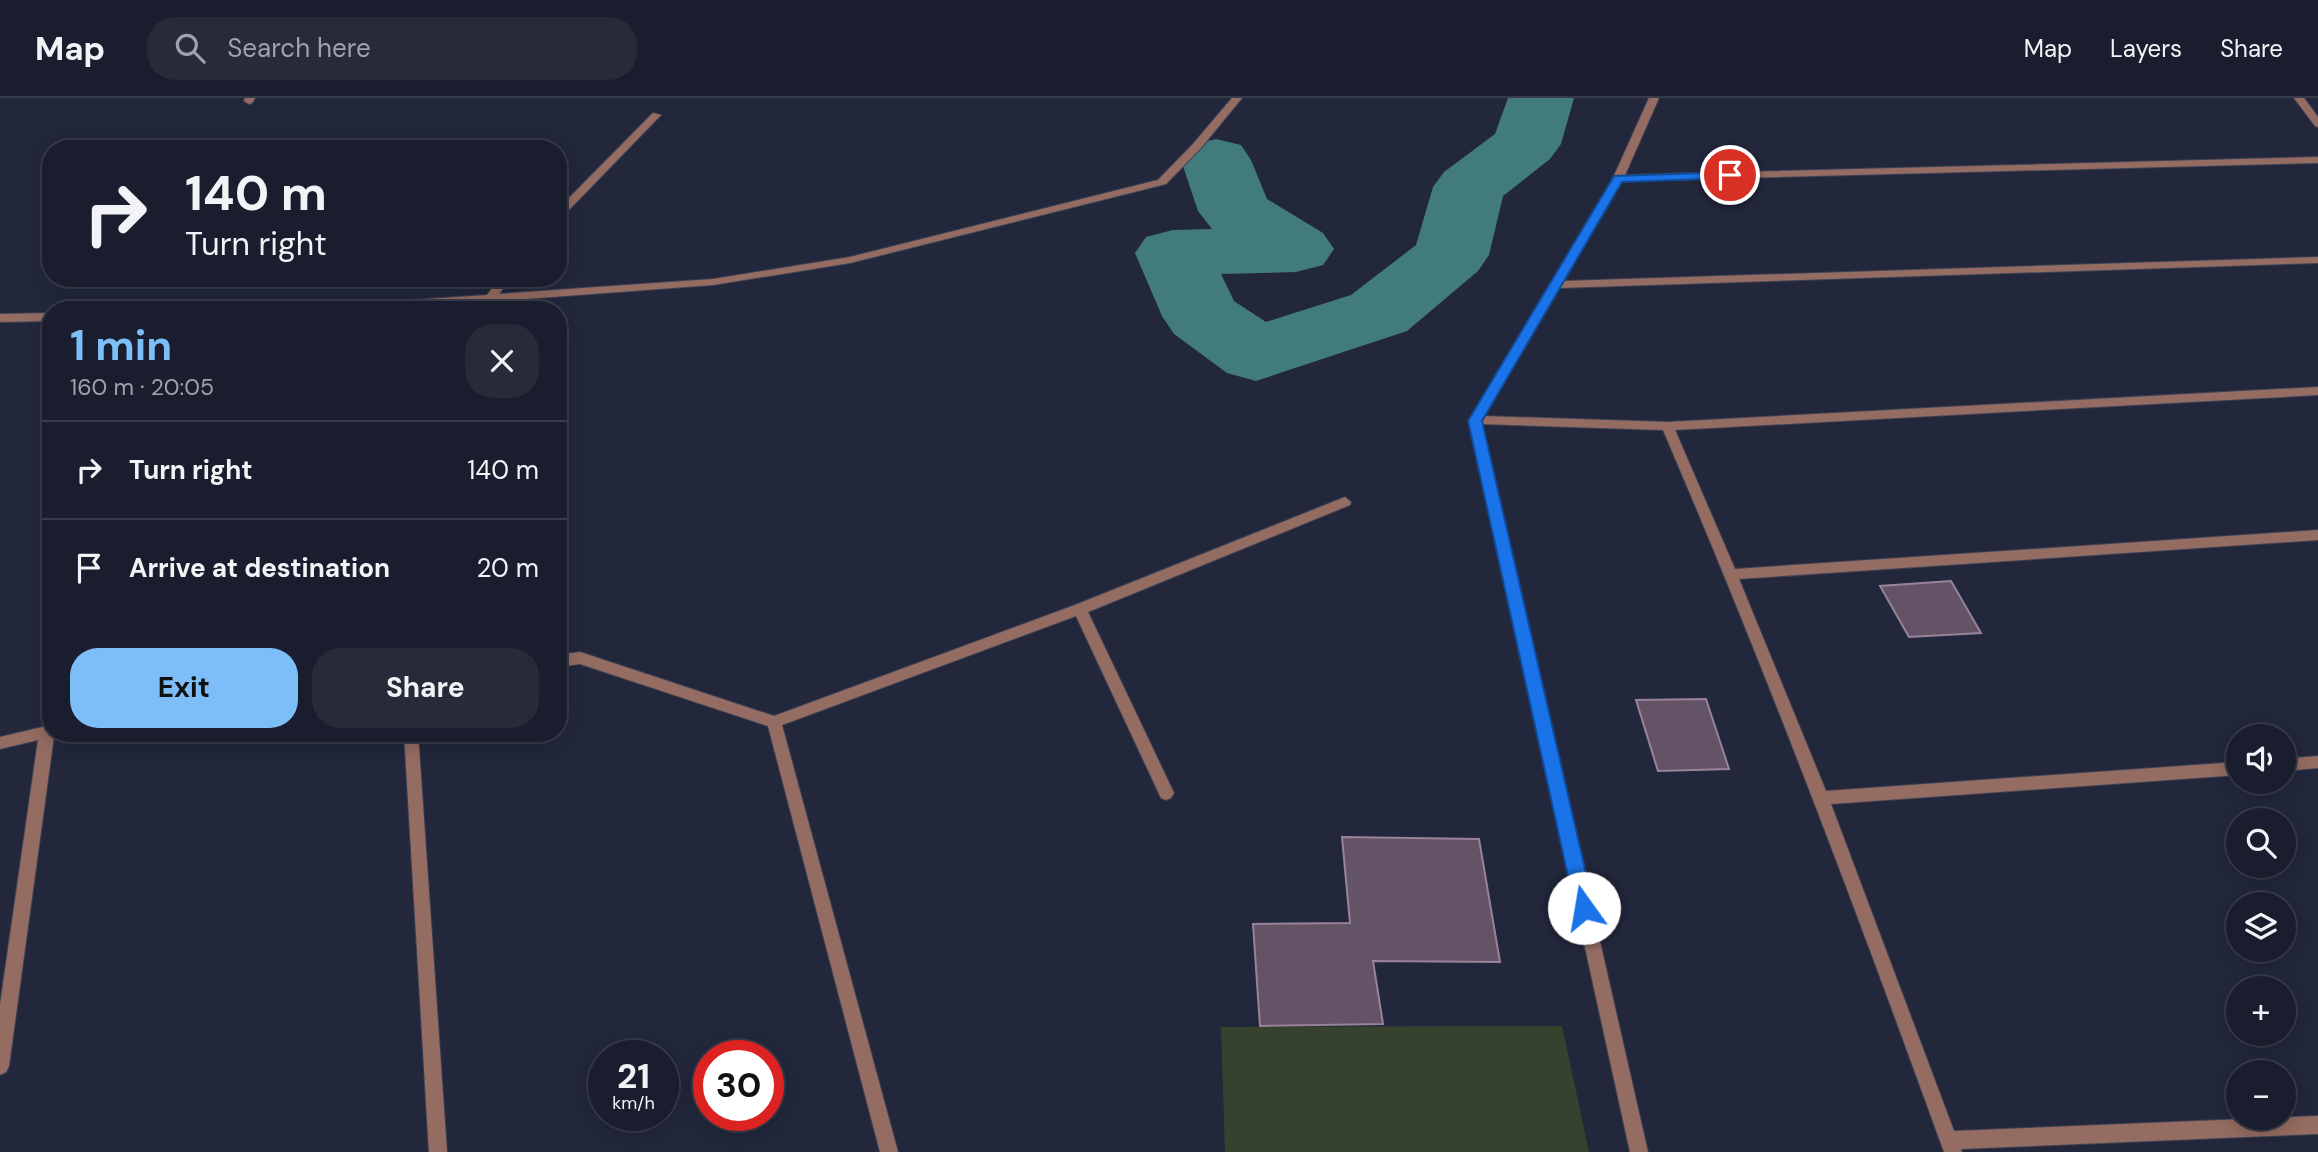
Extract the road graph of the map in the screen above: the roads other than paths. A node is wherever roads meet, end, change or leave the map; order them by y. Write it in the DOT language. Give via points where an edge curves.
graph roads {
  1 [pos="1237,98"];
  2 [pos="1654,98"];
  3 [pos="2299,98"];
  4 [pos="656,115"];
  5 [pos="2318,124"];
  6 [pos="2318,160"];
  7 [pos="1618,178"];
  8 [pos="567,206"];
  9 [pos="2318,260"];
  10 [pos="1557,285"];
  11 [pos="499,287"];
  12 [pos="489,299"];
  13 [pos="458,301"];
  14 [pos="42,317"];
  15 [pos="0,318"];
  16 [pos="2318,391"];
  17 [pos="1475,421"];
  18 [pos="1667,426"];
  19 [pos="1345,502"];
  20 [pos="2318,535"];
  21 [pos="1733,574"];
  22 [pos="1080,609"];
  23 [pos="567,660"];
  24 [pos="774,722"];
  25 [pos="42,734"];
  26 [pos="48,742"];
  27 [pos="412,742"];
  28 [pos="0,743"];
  29 [pos="2318,762"];
  30 [pos="2296,764"];
  31 [pos="2226,769"];
  32 [pos="1166,793"];
  33 [pos="1821,798"];
  34 [pos="0,1066"];
  35 [pos="2318,1125"];
  36 [pos="1951,1146"];
  37 [pos="438,1152"];
  38 [pos="889,1152"];
  39 [pos="1639,1152"];
  1 -- 12 [label="street" via="1162,182 850,260 713,282"];
  2 -- 7 [label="street"];
  3 -- 5 [label="street"];
  4 -- 8 [label="street"];
  6 -- 7 [label="street"];
  7 -- 10 [label="street"];
  9 -- 10 [label="street"];
  10 -- 17 [label="street"];
  11 -- 12 [label="street"];
  12 -- 13 [label="street"];
  14 -- 15 [label="street"];
  16 -- 18 [label="street"];
  17 -- 18 [label="street"];
  17 -- 39 [label="street"];
  18 -- 21 [label="street"];
  19 -- 22 [label="street"];
  20 -- 21 [label="street"];
  21 -- 33 [label="street"];
  22 -- 24 [label="street"];
  22 -- 32 [label="street"];
  23 -- 24 [label="street" via="580,658"];
  24 -- 38 [label="street"];
  25 -- 28 [label="street"];
  26 -- 34 [label="street"];
  27 -- 37 [label="street"];
  29 -- 30 [label="street"];
  31 -- 33 [label="street"];
  33 -- 36 [label="street"];
  35 -- 36 [label="street"];
}
